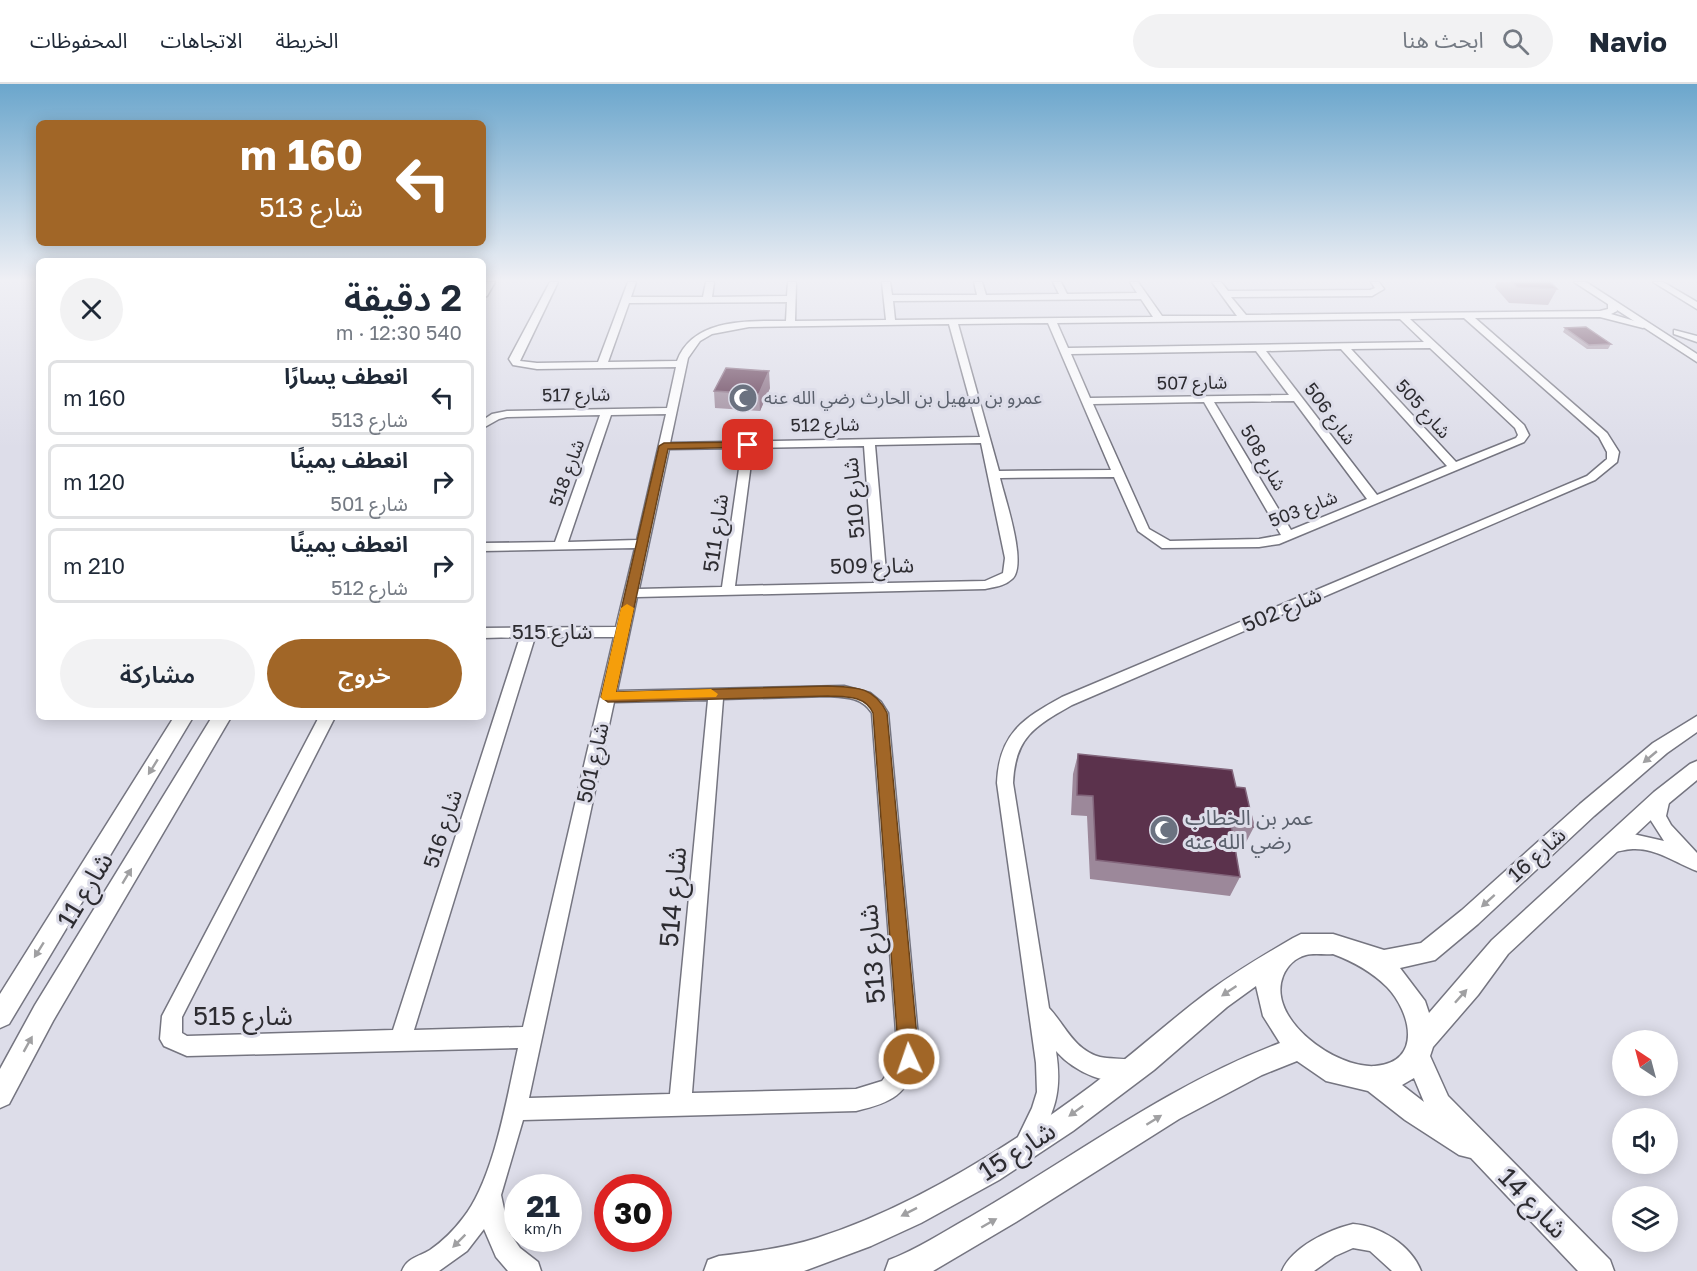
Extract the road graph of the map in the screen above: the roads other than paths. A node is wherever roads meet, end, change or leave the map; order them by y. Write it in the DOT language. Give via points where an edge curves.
graph roads {
  1 [pos="525,337"];
  2 [pos="612,337"];
  3 [pos="700,337"];
  4 [pos="957,337"];
  5 [pos="1059,337"];
  6 [pos="1425,337"];
  7 [pos="1491,337"];
  8 [pos="1663,337"];
  9 [pos="1433,345"];
  10 [pos="1344,347"];
  11 [pos="1259,348"];
  12 [pos="1066,351"];
  13 [pos="1697,359"];
  14 [pos="681,364"];
  15 [pos="602,365"];
  16 [pos="1296,398"];
  17 [pos="1207,399"];
  18 [pos="1087,401"];
  19 [pos="672,411"];
  20 [pos="607,412"];
  21 [pos="486,423"];
  22 [pos="986,440"];
  23 [pos="869,442"];
  24 [pos="748,445"];
  25 [pos="664,446"];
  26 [pos="1454,467"];
  27 [pos="1119,473"];
  28 [pos="993,475"];
  29 [pos="1374,500"];
  30 [pos="1288,536"];
  31 [pos="642,544"];
  32 [pos="560,545"];
  33 [pos="486,547"];
  34 [pos="881,587"];
  35 [pos="728,591"];
  36 [pos="631,593"];
  37 [pos="621,632"];
  38 [pos="486,633"];
  39 [pos="530,633"];
  40 [pos="716,694"];
  41 [pos="608,697"];
  42 [pos="182,720"];
  43 [pos="220,720"];
  44 [pos="325,720"];
  45 [pos="1697,723"];
  46 [pos="1696,767"];
  47 [pos="1661,798"];
  48 [pos="1609,846"];
  49 [pos="1697,862"];
  50 [pos="1367,957"];
  51 [pos="1278,958"];
  52 [pos="1040,1010"];
  53 [pos="0,1016"];
  54 [pos="531,1037"];
  55 [pos="400,1040"];
  56 [pos="1299,1048"];
  57 [pos="1419,1048"];
  58 [pos="1133,1070"];
  59 [pos="1374,1079"];
  60 [pos="0,1095"];
  61 [pos="680,1105"];
  62 [pos="515,1109"];
  63 [pos="1023,1149"];
  64 [pos="1492,1160"];
  65 [pos="490,1198"];
  66 [pos="414,1271"];
  67 [pos="529,1271"];
  68 [pos="719,1271"];
  69 [pos="900,1271"];
  70 [pos="1294,1271"];
  71 [pos="1409,1271"];
  72 [pos="1599,1271"];
  1 -- 15 [label="street" via="514,359 516,363"];
  2 -- 15 [label="street"];
  3 -- 14 [label="street, شارع 501" via="685,348"];
  4 -- 22 [label="street, شارع 509"];
  5 -- 12 [label="street, شارع 503"];
  6 -- 9 [label="street, شارع 503"];
  7 -- 52 [label="street, شارع 502" via="1603,435 1613,460 1591,478 1067,701 1039,717 1010,746 1005,783"];
  8 -- 13 [label="street"];
  9 -- 10 [label="street"];
  9 -- 26 [label="street, شارع 503" via="1524,435"];
  10 -- 11 [label="street"];
  10 -- 26 [label="street, شارع 505"];
  11 -- 12 [label="street"];
  11 -- 16 [label="street, شارع 506"];
  12 -- 18 [label="street, شارع 503"];
  14 -- 15 [label="street"];
  14 -- 19 [label="street, شارع 501"];
  16 -- 17 [label="street, شارع 507"];
  16 -- 29 [label="street, شارع 506"];
  17 -- 18 [label="street, شارع 507"];
  17 -- 30 [label="street, شارع 508"];
  18 -- 27 [label="street, شارع 503"];
  19 -- 20 [label="street, شارع 517"];
  19 -- 25 [label="street, شارع 501"];
  20 -- 21 [label="street, شارع 517" via="507,414"];
  20 -- 32 [label="street, شارع 518"];
  22 -- 23 [label="street, شارع 512"];
  22 -- 28 [label="street, شارع 509"];
  23 -- 24 [label="street, شارع 512"];
  23 -- 34 [label="street, شارع 510"];
  24 -- 25 [label="street, شارع 512"];
  24 -- 35 [label="street, شارع 511"];
  25 -- 31 [label="street, شارع 501"];
  26 -- 29 [label="street, شارع 503"];
  27 -- 28 [label="street"];
  27 -- 30 [label="street, شارع 503" via="1144,531 1167,545 1259,543"];
  28 -- 34 [label="street, شارع 509" via="1012,558 1010,575 985,585"];
  29 -- 30 [label="street, شارع 503"];
  31 -- 32 [label="street"];
  31 -- 36 [label="street, شارع 501"];
  32 -- 33 [label="street"];
  34 -- 35 [label="street, شارع 509"];
  35 -- 36 [label="street, شارع 509"];
  36 -- 37 [label="street, شارع 501"];
  37 -- 39 [label="street, شارع 515"];
  37 -- 41 [label="street, شارع 501"];
  38 -- 39 [label="street, شارع 515"];
  39 -- 55 [label="street, شارع 516"];
  40 -- 41 [label="street, شارع 513"];
  40 -- 61 [label="street, شارع 514"];
  40 -- 61 [label="street, شارع 513" via="857,692 874,701 880,713 909,1059 900,1078 886,1093 856,1100"];
  41 -- 54 [label="street, شارع 501"];
  42 -- 53 [label="street, شارع 11, one-way"];
  60 -- 43 [label="street, شارع 11, one-way" via="44,1013"];
  44 -- 55 [label="street, شارع 515" via="172,1016 171,1039 187,1046"];
  45 -- 50 [label="street, شارع 16, one-way" via="1660,748 1596,802 1427,952 1384,961"];
  46 -- 47 [label="street, شارع 16"];
  47 -- 48 [label="street, شارع 16"];
  47 -- 49 [label="street" via="1658,816 1665,830"];
  48 -- 49 [label="street" via="1633,841 1654,844"];
  57 -- 48 [label="street, شارع 16, one-way" via="1500,947"];
  50 -- 51 [label="street" via="1333,944 1311,944"];
  50 -- 57 [label="street" via="1396,980 1416,1009"];
  51 -- 56 [label="street" via="1268,984 1275,1016"];
  51 -- 58 [label="street, شارع 15, one-way" via="1217,999"];
  52 -- 58 [label="street, شارع 502" via="1054,1035 1088,1064 1112,1071"];
  52 -- 63 [label="street, شارع 502" via="1048,1092"];
  54 -- 55 [label="street, شارع 515"];
  54 -- 62 [label="street, شارع 501"];
  56 -- 59 [label="street" via="1335,1071"];
  69 -- 56 [label="street, شارع 15, one-way" via="993,1221 1202,1090 1262,1060"];
  57 -- 59 [label="street" via="1400,1073"];
  57 -- 64 [label="street, شارع 14" via="1439,1105"];
  58 -- 63 [label="street, شارع 15, one-way"];
  59 -- 64 [label="street, شارع 14" via="1414,1111"];
  61 -- 62 [label="street, شارع 513"];
  62 -- 65 [label="street, شارع 501"];
  63 -- 68 [label="street, شارع 15, one-way" via="964,1185 828,1248"];
  64 -- 72 [label="street, شارع 14"];
  65 -- 66 [label="street, شارع 501, one-way" via="454,1247 432,1264"];
  65 -- 67 [label="street, شارع 501" via="501,1246"];
  70 -- 71 [label="street" via="1347,1235 1378,1241"];
}
